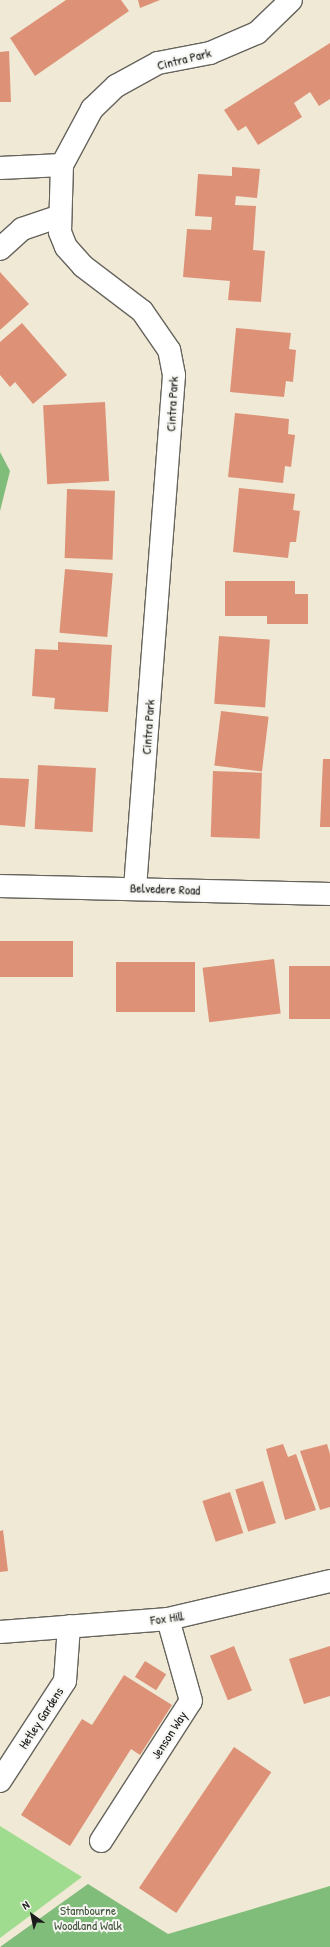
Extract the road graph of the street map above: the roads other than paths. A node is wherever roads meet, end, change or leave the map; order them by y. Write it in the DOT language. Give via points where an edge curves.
graph roads {
  1 [pos="291,0"];
  2 [pos="62,165"];
  3 [pos="0,168"];
  4 [pos="60,216"];
  5 [pos="0,249"];
  6 [pos="0,886"];
  7 [pos="135,888"];
  8 [pos="330,894"];
  9 [pos="330,1581"];
  10 [pos="168,1619"];
  11 [pos="69,1626"];
  12 [pos="0,1632"];
  13 [pos="0,1781"];
  14 [pos="101,1841"];
  1 -- 2 [label="street, Cintra Park" via="257,33 210,54 158,63 116,86 92,109"];
  2 -- 3 [label="street"];
  2 -- 4 [label="street, Cintra Park"];
  4 -- 5 [label="street" via="22,229"];
  4 -- 7 [label="street, Cintra Park" via="60,232 66,247 84,266 142,311 169,350 174,375"];
  6 -- 7 [label="street, Belvedere Road"];
  7 -- 8 [label="street, Belvedere Road"];
  9 -- 10 [label="street, Fox Hill"];
  10 -- 11 [label="street, Fox Hill"];
  10 -- 14 [label="street, Jenson Way" via="191,1701"];
  11 -- 12 [label="street, Fox Hill"];
  11 -- 13 [label="street, Hetley Gardens" via="65,1681"];
}
